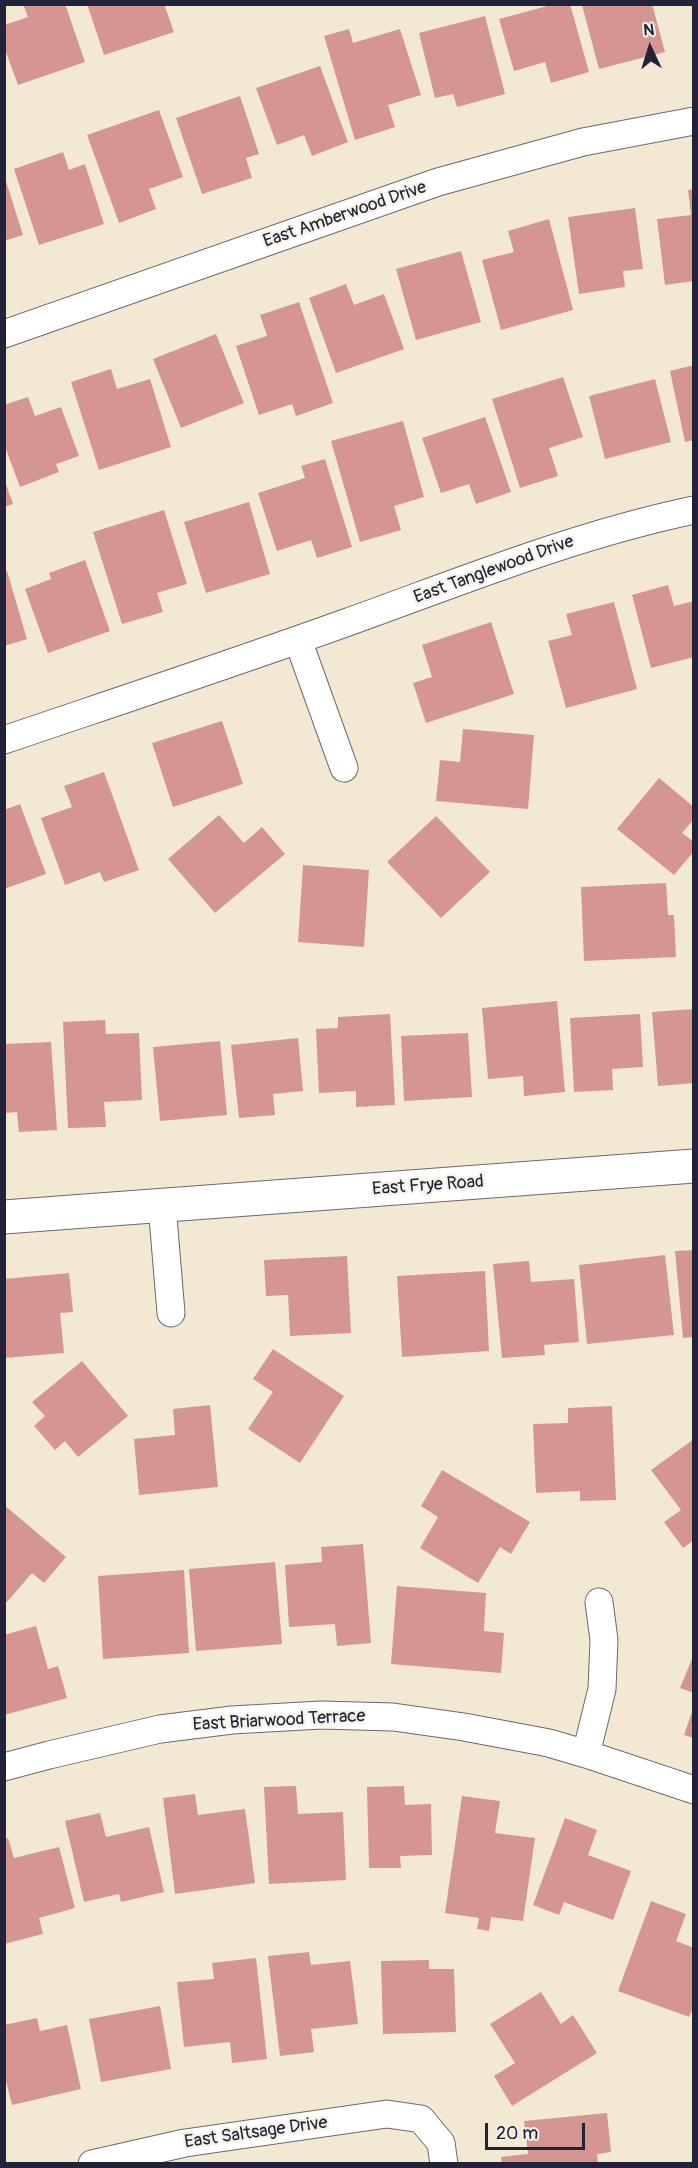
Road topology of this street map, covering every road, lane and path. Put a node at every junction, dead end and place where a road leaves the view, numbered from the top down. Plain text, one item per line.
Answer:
1 (693, 121) edge
2 (4, 334) edge
3 (693, 510) edge
4 (298, 640) junction
5 (4, 740) edge
6 (344, 768) dead end
7 (693, 1166) edge
8 (162, 1205) junction
9 (4, 1217) edge
10 (171, 1313) dead end
11 (599, 1602) dead end
12 (586, 1754) junction
13 (4, 1767) edge
14 (693, 1790) edge
15 (92, 2163) edge
16 (444, 2163) edge

1 - 2 street, East Amberwood Drive
3 - 4 street, East Tanglewood Drive
4 - 5 street, East Tanglewood Drive
4 - 6 street
7 - 8 street, East Frye Road
8 - 9 street, East Frye Road
8 - 10 street
11 - 12 street
12 - 13 street, East Briarwood Terrace
12 - 14 street, East Briarwood Terrace
15 - 16 street, East Saltsage Drive

